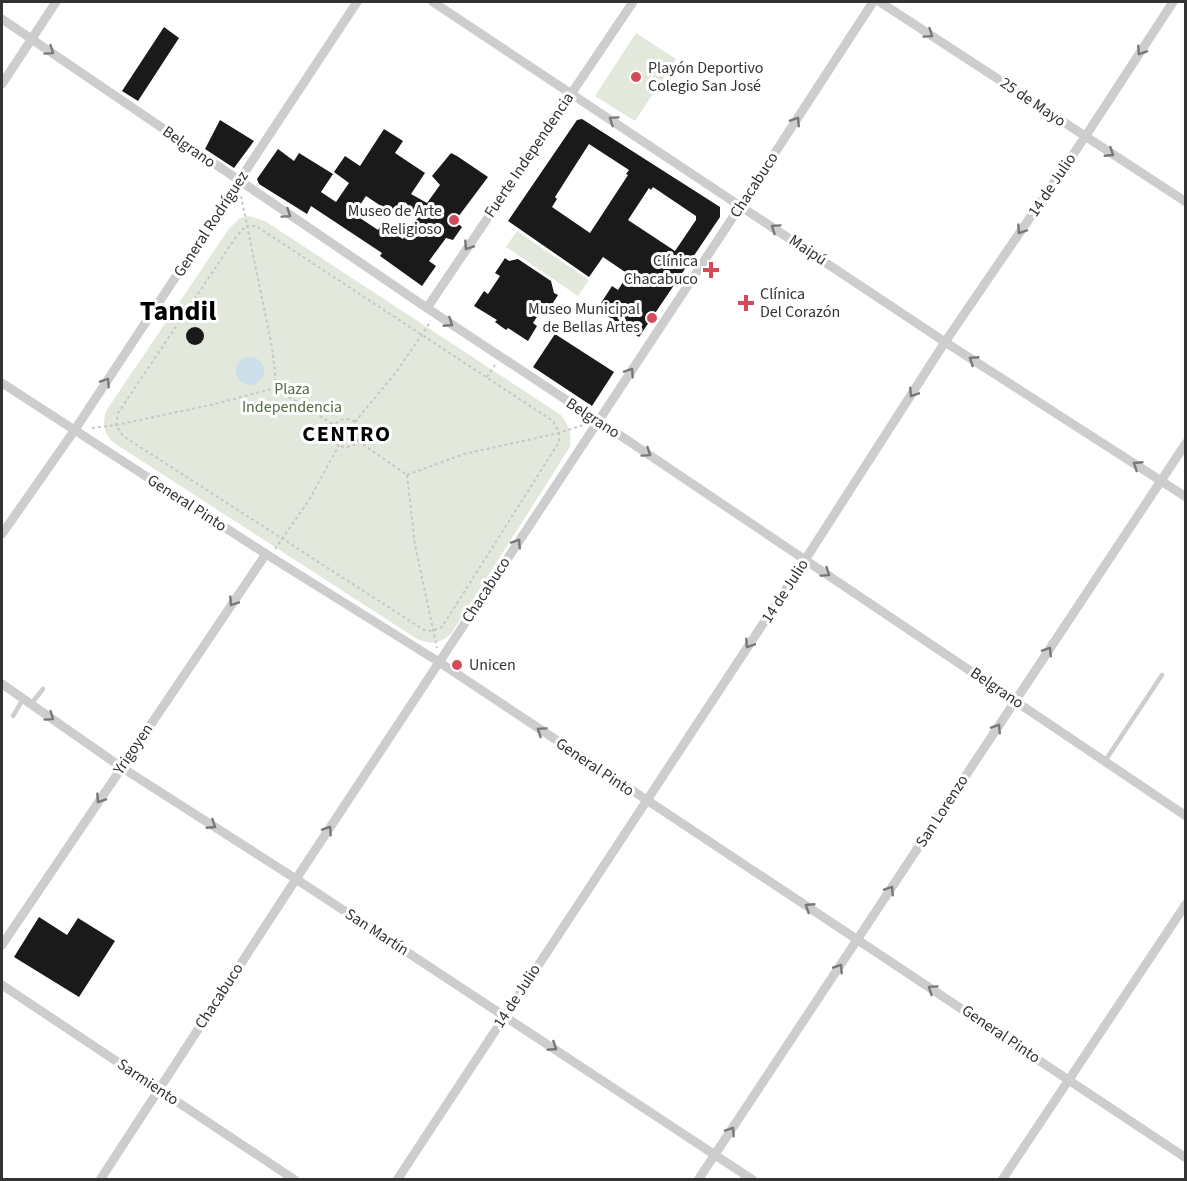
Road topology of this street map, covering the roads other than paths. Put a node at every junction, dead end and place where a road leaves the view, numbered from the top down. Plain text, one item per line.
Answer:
1 (56, 2) edge
2 (357, 2) edge
3 (433, 2) edge
4 (633, 2) edge
5 (873, 2) edge
6 (880, 2) edge
7 (1173, 2) edge
8 (2, 19) edge
9 (32, 39) junction
10 (2, 84) edge
11 (571, 92) junction
12 (1085, 137) junction
13 (239, 182) junction
14 (1185, 202) edge
15 (741, 206) junction
16 (427, 309) junction
17 (945, 342) junction
18 (2, 382) edge
19 (598, 420) junction
20 (74, 430) junction
21 (1185, 443) edge
22 (1161, 481) junction
23 (1185, 497) edge
24 (2, 534) edge
25 (268, 555) junction
26 (805, 560) junction
27 (439, 662) junction
28 (1162, 675) dead end
29 (2, 684) edge
30 (43, 689) dead end
31 (23, 699) junction
32 (1016, 700) junction
33 (31, 704) junction
34 (13, 716) dead end
35 (1105, 761) junction
36 (122, 767) junction
37 (646, 801) junction
38 (1185, 816) edge
39 (296, 879) junction
40 (1185, 904) edge
41 (858, 939) junction
42 (2, 945) edge
43 (2, 985) edge
44 (504, 1015) junction
45 (1069, 1079) junction
46 (159, 1089) junction
47 (715, 1154) junction
48 (1185, 1158) edge
49 (100, 1179) edge
50 (295, 1179) edge
51 (397, 1179) edge
52 (698, 1179) edge
53 (753, 1179) edge
54 (1002, 1179) edge

1 - 9 street
2 - 13 street, General Rodríguez
3 - 11 street, Maipú
4 - 11 street, Fuerte Independencia
15 -> 5 street, Chacabuco
6 -> 12 street, 25 de Mayo
7 -> 12 street, 14 de Julio
8 - 9 street, Belgrano
9 - 10 street
9 -> 13 street, Belgrano
15 -> 11 street, Maipú
11 -> 16 street, Fuerte Independencia
12 -> 14 street, 25 de Mayo
12 -> 17 street, 14 de Julio
13 -> 16 street, Belgrano
20 -> 13 street, General Rodríguez
17 -> 15 street, Maipú
19 -> 15 street, Chacabuco
16 -> 19 street, Belgrano
22 -> 17 street, Maipú
17 -> 26 street, 14 de Julio
18 - 20 street, General Pinto
19 -> 26 street, Belgrano
27 -> 19 street, Chacabuco
20 - 24 street, General Rodríguez
20 - 25 street, General Pinto
21 - 22 street, San Lorenzo
22 - 23 street, Maipú
32 -> 22 street, San Lorenzo
25 - 27 street, General Pinto
25 -> 36 street, Yrigoyen
26 -> 32 street, Belgrano
26 -> 37 street, 14 de Julio
37 -> 27 street, General Pinto
39 -> 27 street, Chacabuco
28 - 35 lane
29 - 31 street, San Martín
30 - 33 lane
31 - 33 street, San Martín
31 - 34 lane
32 - 35 street, Belgrano
41 -> 32 street, San Lorenzo
33 -> 36 street, San Martín
35 - 38 street, Belgrano
36 -> 39 street, San Martín
36 -> 42 street, Yrigoyen
41 -> 37 street, General Pinto
37 - 44 street, 14 de Julio
39 - 44 street, San Martín
39 - 46 street, Chacabuco
40 - 45 street
45 -> 41 street, General Pinto
47 -> 41 street, San Lorenzo
43 - 46 street, Sarmiento
44 -> 47 street, San Martín
44 - 51 street, 14 de Julio
45 - 48 street, General Pinto
45 - 54 street
46 - 49 street, Chacabuco
46 - 50 street, Sarmiento
47 - 52 street, San Lorenzo
47 - 53 street, San Martín

